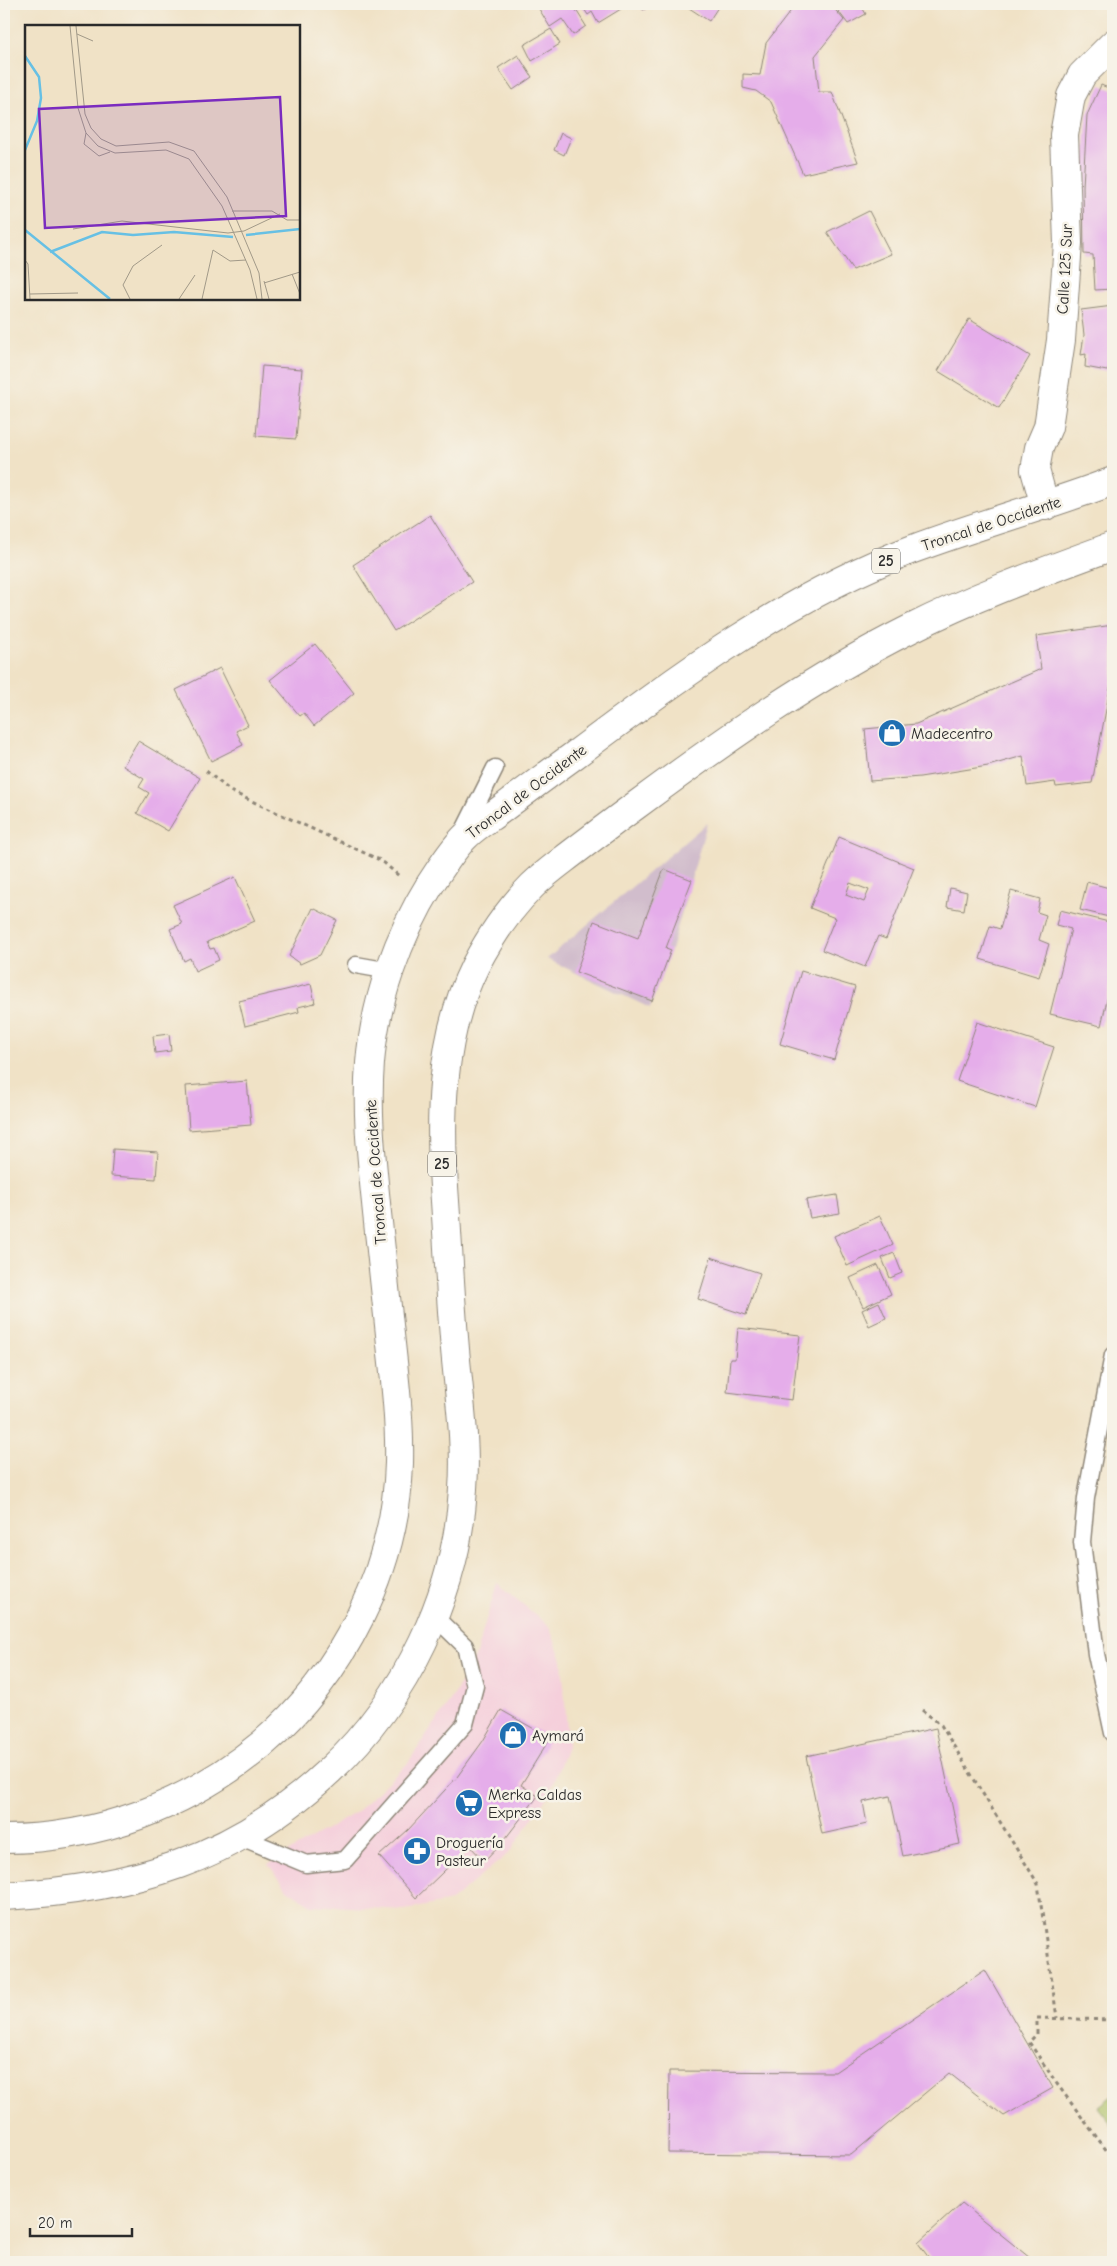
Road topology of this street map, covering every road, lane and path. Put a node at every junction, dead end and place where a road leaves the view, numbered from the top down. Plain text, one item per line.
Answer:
1 (1110, 58) edge
2 (1113, 481) edge
3 (1045, 506) junction
4 (1106, 548) edge
5 (496, 768) dead end
6 (206, 771) dead end
7 (465, 836) junction
8 (382, 861) dead end
9 (356, 965) dead end
10 (390, 970) junction
11 (1113, 1355) edge
12 (434, 1616) junction
13 (922, 1710) dead end
14 (1113, 1732) edge
15 (241, 1837) junction
16 (4, 1839) edge
17 (4, 1896) edge
18 (1057, 2018) junction
19 (1113, 2020) edge
20 (1113, 2159) edge

1 - 3 main road, Calle 125 Sur
2 - 3 main road, Troncal de Occidente / 25
3 - 7 main road, Troncal de Occidente / 25
4 - 12 main road, 25
5 - 7 lane
6 - 8 path
7 - 10 main road, Troncal de Occidente / 25
9 - 10 lane
10 - 16 main road, Troncal de Occidente / 25
11 - 14 lane
12 - 15 main road, 25
12 - 15 lane
13 - 18 path
15 - 17 main road, 25
18 - 19 path
18 - 20 path

